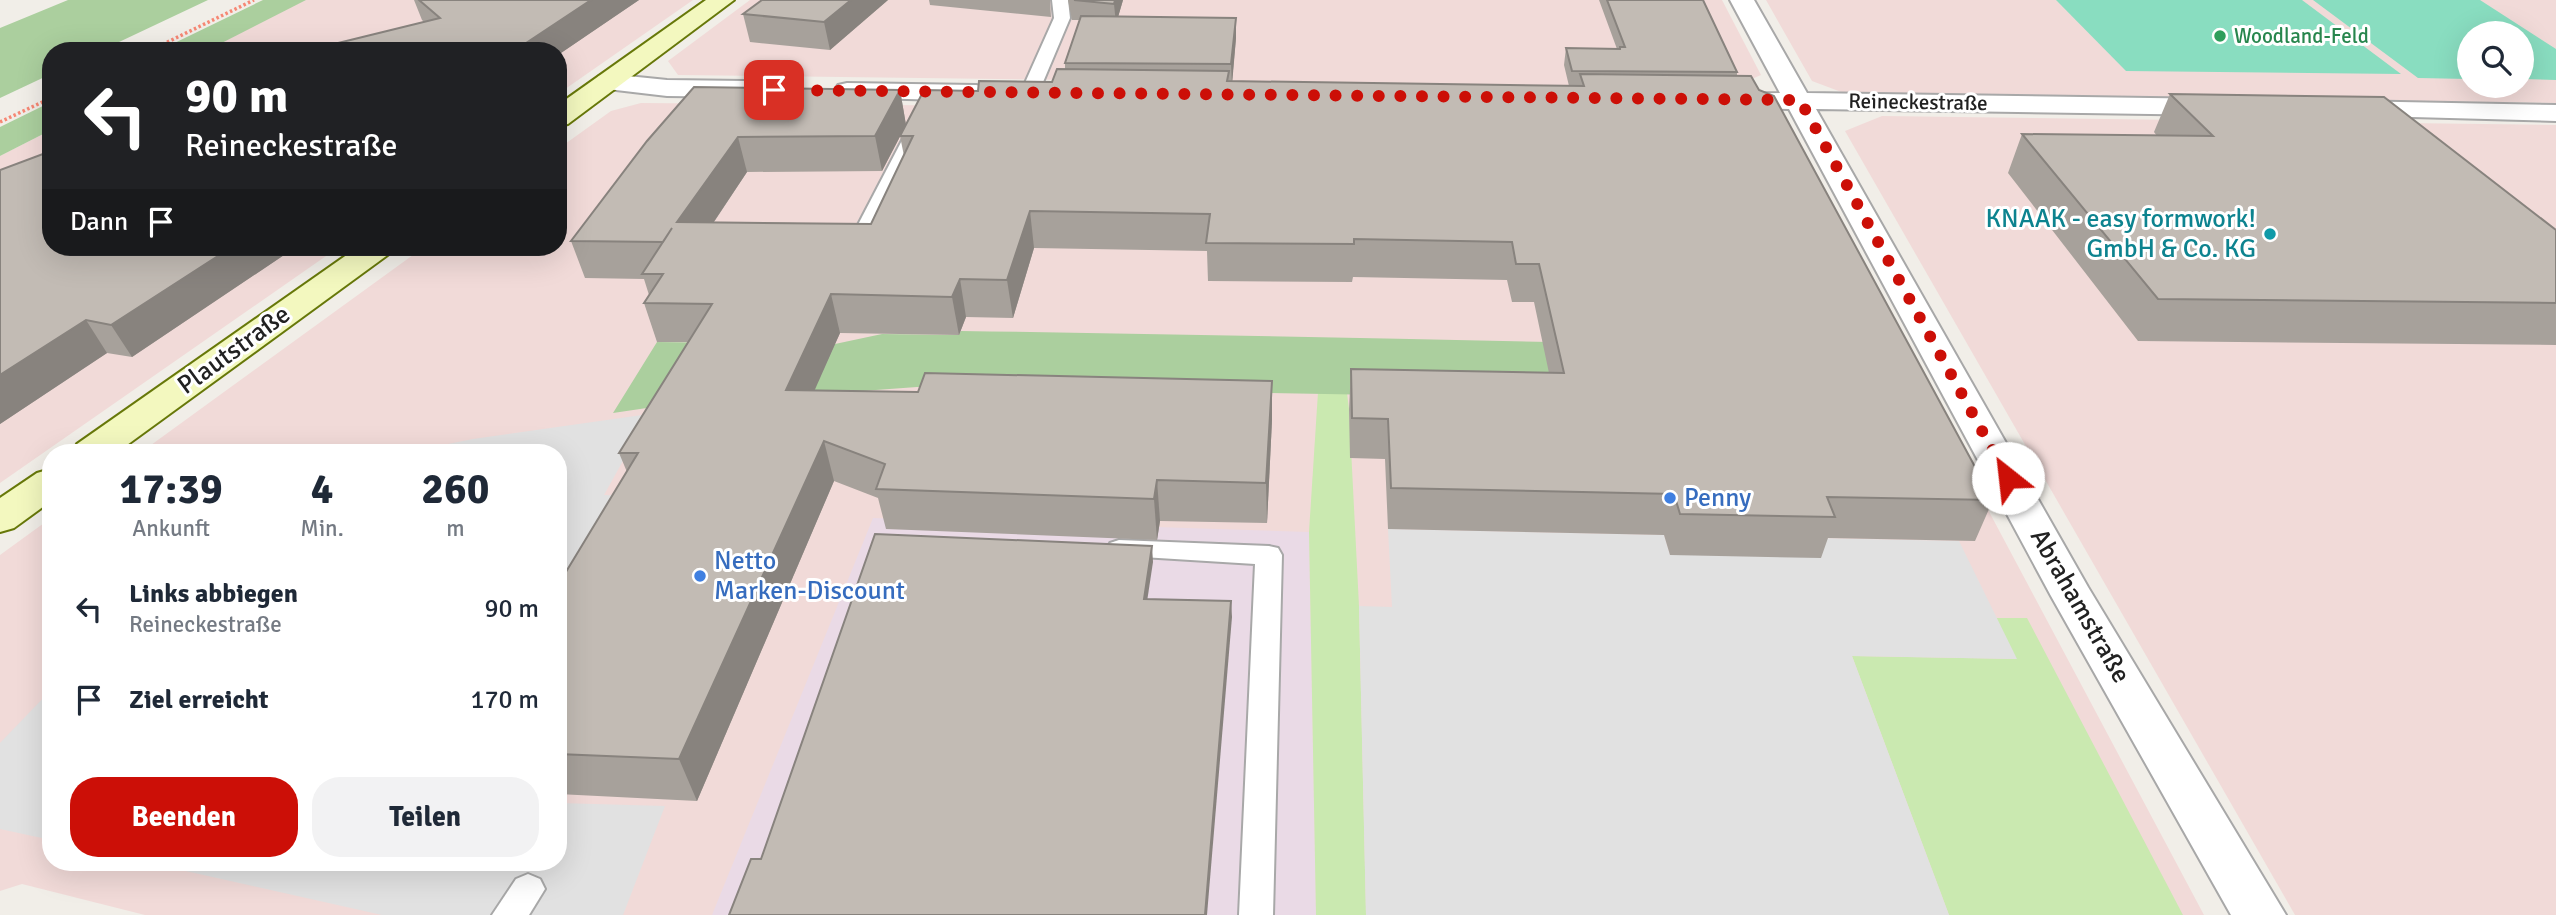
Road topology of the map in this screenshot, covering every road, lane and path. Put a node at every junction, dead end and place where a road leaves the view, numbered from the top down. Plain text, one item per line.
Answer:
1 (254, 0) edge
2 (722, 0) edge
3 (1060, 0) edge
4 (1742, 0) edge
5 (168, 42) edge
6 (608, 82) junction
7 (774, 90) edge
8 (827, 91) edge
9 (934, 93) junction
10 (1029, 94) junction
11 (1057, 94) edge
12 (1704, 99) edge
13 (1800, 100) junction
14 (42, 102) edge
15 (2248, 108) edge
16 (2318, 109) edge
17 (567, 112) edge
18 (2556, 113) edge
19 (0, 122) edge
20 (860, 240) edge
21 (366, 256) edge
22 (103, 444) edge
23 (42, 488) edge
24 (0, 518) edge
25 (1090, 548) edge
26 (1256, 915) edge
27 (2259, 915) edge

1 - 5 path
2 - 6 main road
3 - 10 lane
4 - 13 street, Abrahamstraße
6 - 7 street
6 - 17 main road
8 - 9 street
9 - 10 street
9 - 20 lane
10 - 11 street
12 - 13 street, Reineckestraße
13 - 15 street, Reineckestraße
13 - 27 street, Abrahamstraße
14 - 19 path
16 - 18 street
21 - 22 main road, Plautstraße
23 - 24 main road
25 - 26 lane

